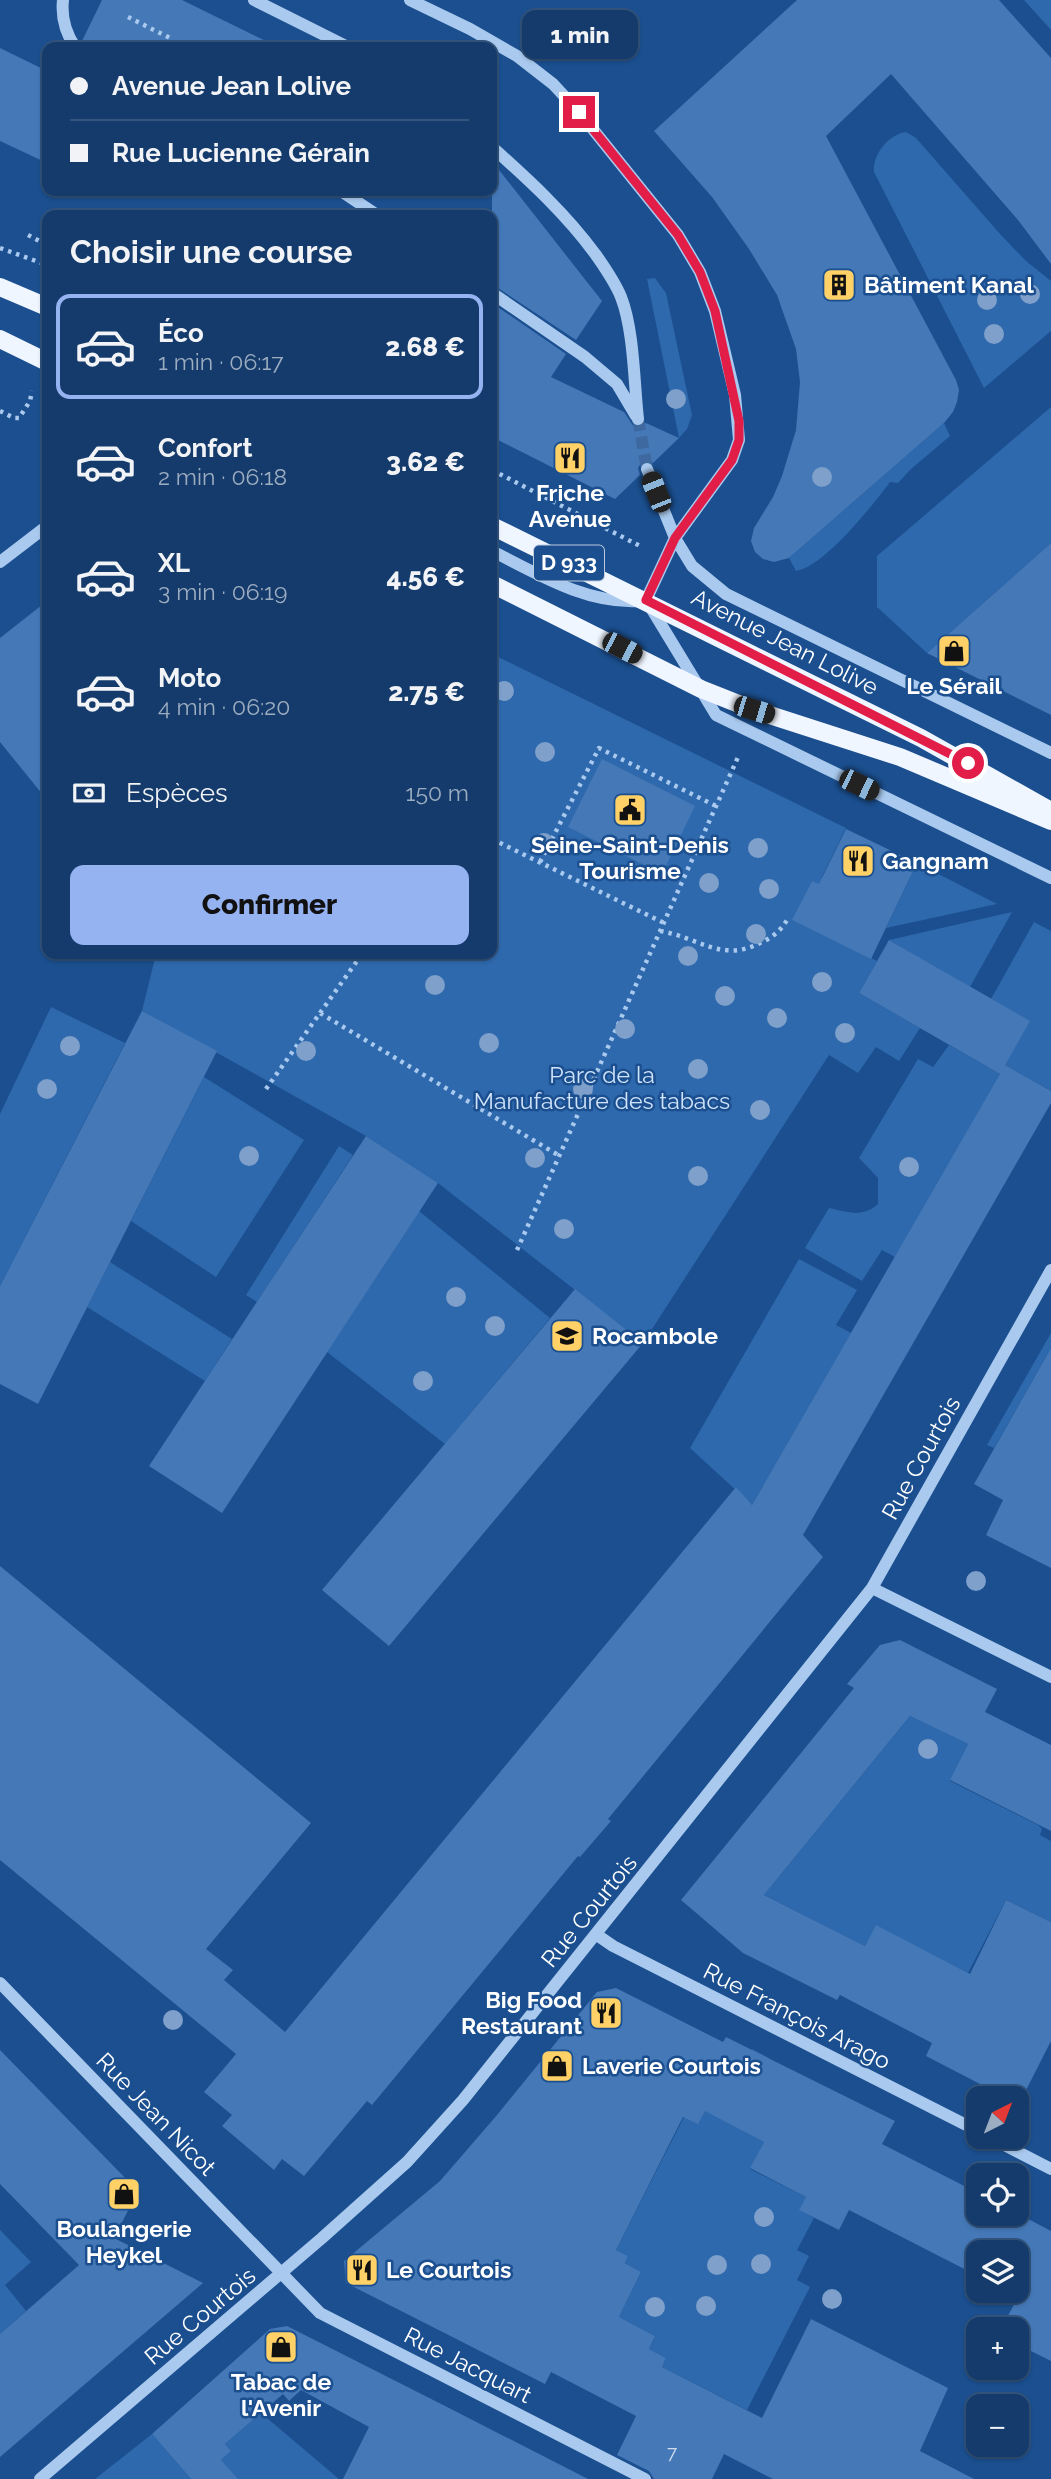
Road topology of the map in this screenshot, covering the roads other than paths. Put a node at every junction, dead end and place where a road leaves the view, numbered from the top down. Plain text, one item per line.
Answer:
1 (63, 0) edge
2 (254, 0) edge
3 (410, 0) edge
4 (71, 42) edge
5 (338, 42) edge
6 (492, 42) edge
7 (497, 45) edge
8 (497, 151) edge
9 (348, 196) edge
10 (370, 210) edge
11 (0, 287) edge
12 (497, 296) edge
13 (42, 305) edge
14 (0, 339) edge
15 (42, 360) edge
16 (647, 469) tunnel mouth
17 (497, 528) edge
18 (42, 530) edge
19 (675, 538) junction
20 (497, 553) edge
21 (0, 562) edge
22 (497, 587) edge
23 (646, 600) junction
24 (701, 689) junction
25 (1051, 754) edge
26 (1051, 811) edge
27 (1051, 821) edge
28 (1051, 878) edge
29 (1051, 1270) edge
30 (872, 1588) junction
31 (1051, 1677) edge
32 (597, 1935) junction
33 (0, 1983) edge
34 (966, 2126) edge
35 (1013, 2149) edge
36 (1051, 2168) edge
37 (282, 2274) junction
38 (40, 2479) edge
39 (645, 2479) edge

1 - 4 street
2 - 5 street
3 - 6 street
7 - 19 street
8 - 12 street
9 - 10 street
11 - 13 main road
14 - 15 main road
16 - 19 street
17 - 23 main road, Avenue Jean Lolive / D 933
18 - 21 street
19 - 23 street
19 - 25 street
20 - 23 street
22 - 24 main road, D 933
23 - 24 street
23 - 26 main road, Avenue Jean Lolive / D 933
24 - 27 main road, D 933
24 - 28 street
29 - 30 street, Rue Courtois
30 - 31 street
30 - 32 street, Rue Courtois
32 - 34 street, Rue François Arago
32 - 37 street, Rue Courtois
33 - 37 street, Rue Jean Nicot
35 - 36 street
37 - 38 street, Rue Courtois
37 - 39 street, Rue Jacquart

